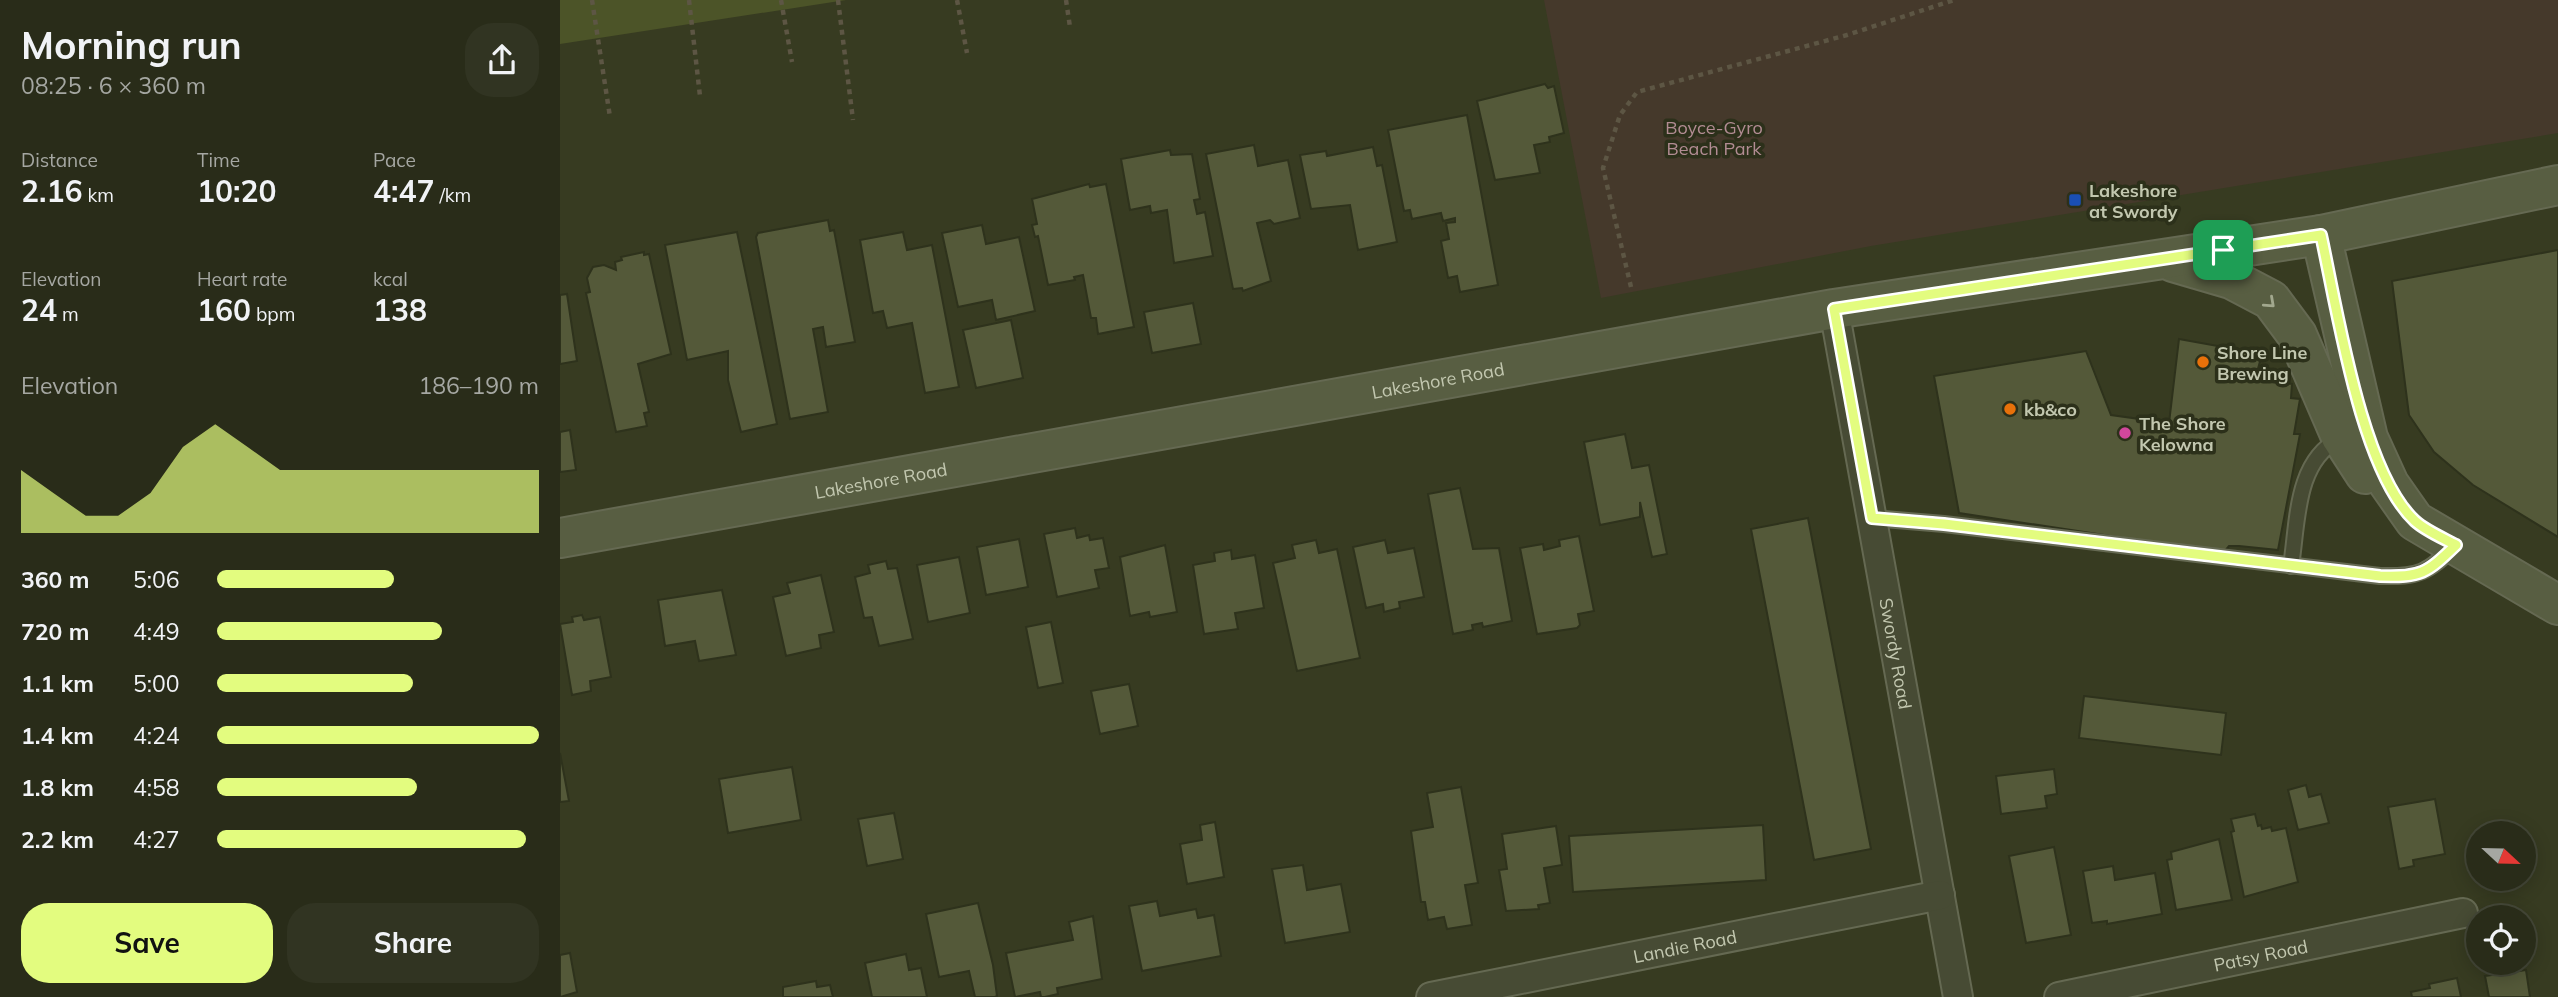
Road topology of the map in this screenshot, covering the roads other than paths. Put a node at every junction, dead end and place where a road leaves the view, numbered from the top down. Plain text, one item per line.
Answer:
1 (2558, 185) edge
2 (2321, 235) junction
3 (2164, 259) junction
4 (1834, 309) junction
5 (2341, 437) junction
6 (1872, 518) junction
7 (2415, 521) junction
8 (560, 538) edge
9 (2456, 545) junction
10 (2291, 566) junction
11 (2558, 606) edge
12 (1940, 895) junction
13 (2463, 913) dead end
14 (1431, 997) edge
15 (1958, 997) edge
16 (2059, 997) edge

1 - 2 main road, Lakeshore Road
2 - 3 main road, Lakeshore Road
2 - 7 main road
3 - 4 main road, Lakeshore Road
3 -> 5 main road
4 - 6 street, Swordy Road
4 - 8 main road, Lakeshore Road
5 - 7 main road
5 - 10 lane
6 - 10 lane
6 - 12 street, Swordy Road
7 - 9 main road
9 - 10 lane
9 - 11 main road
12 - 14 street, Landie Road
12 - 15 street, Swordy Road
13 - 16 street, Patsy Road

